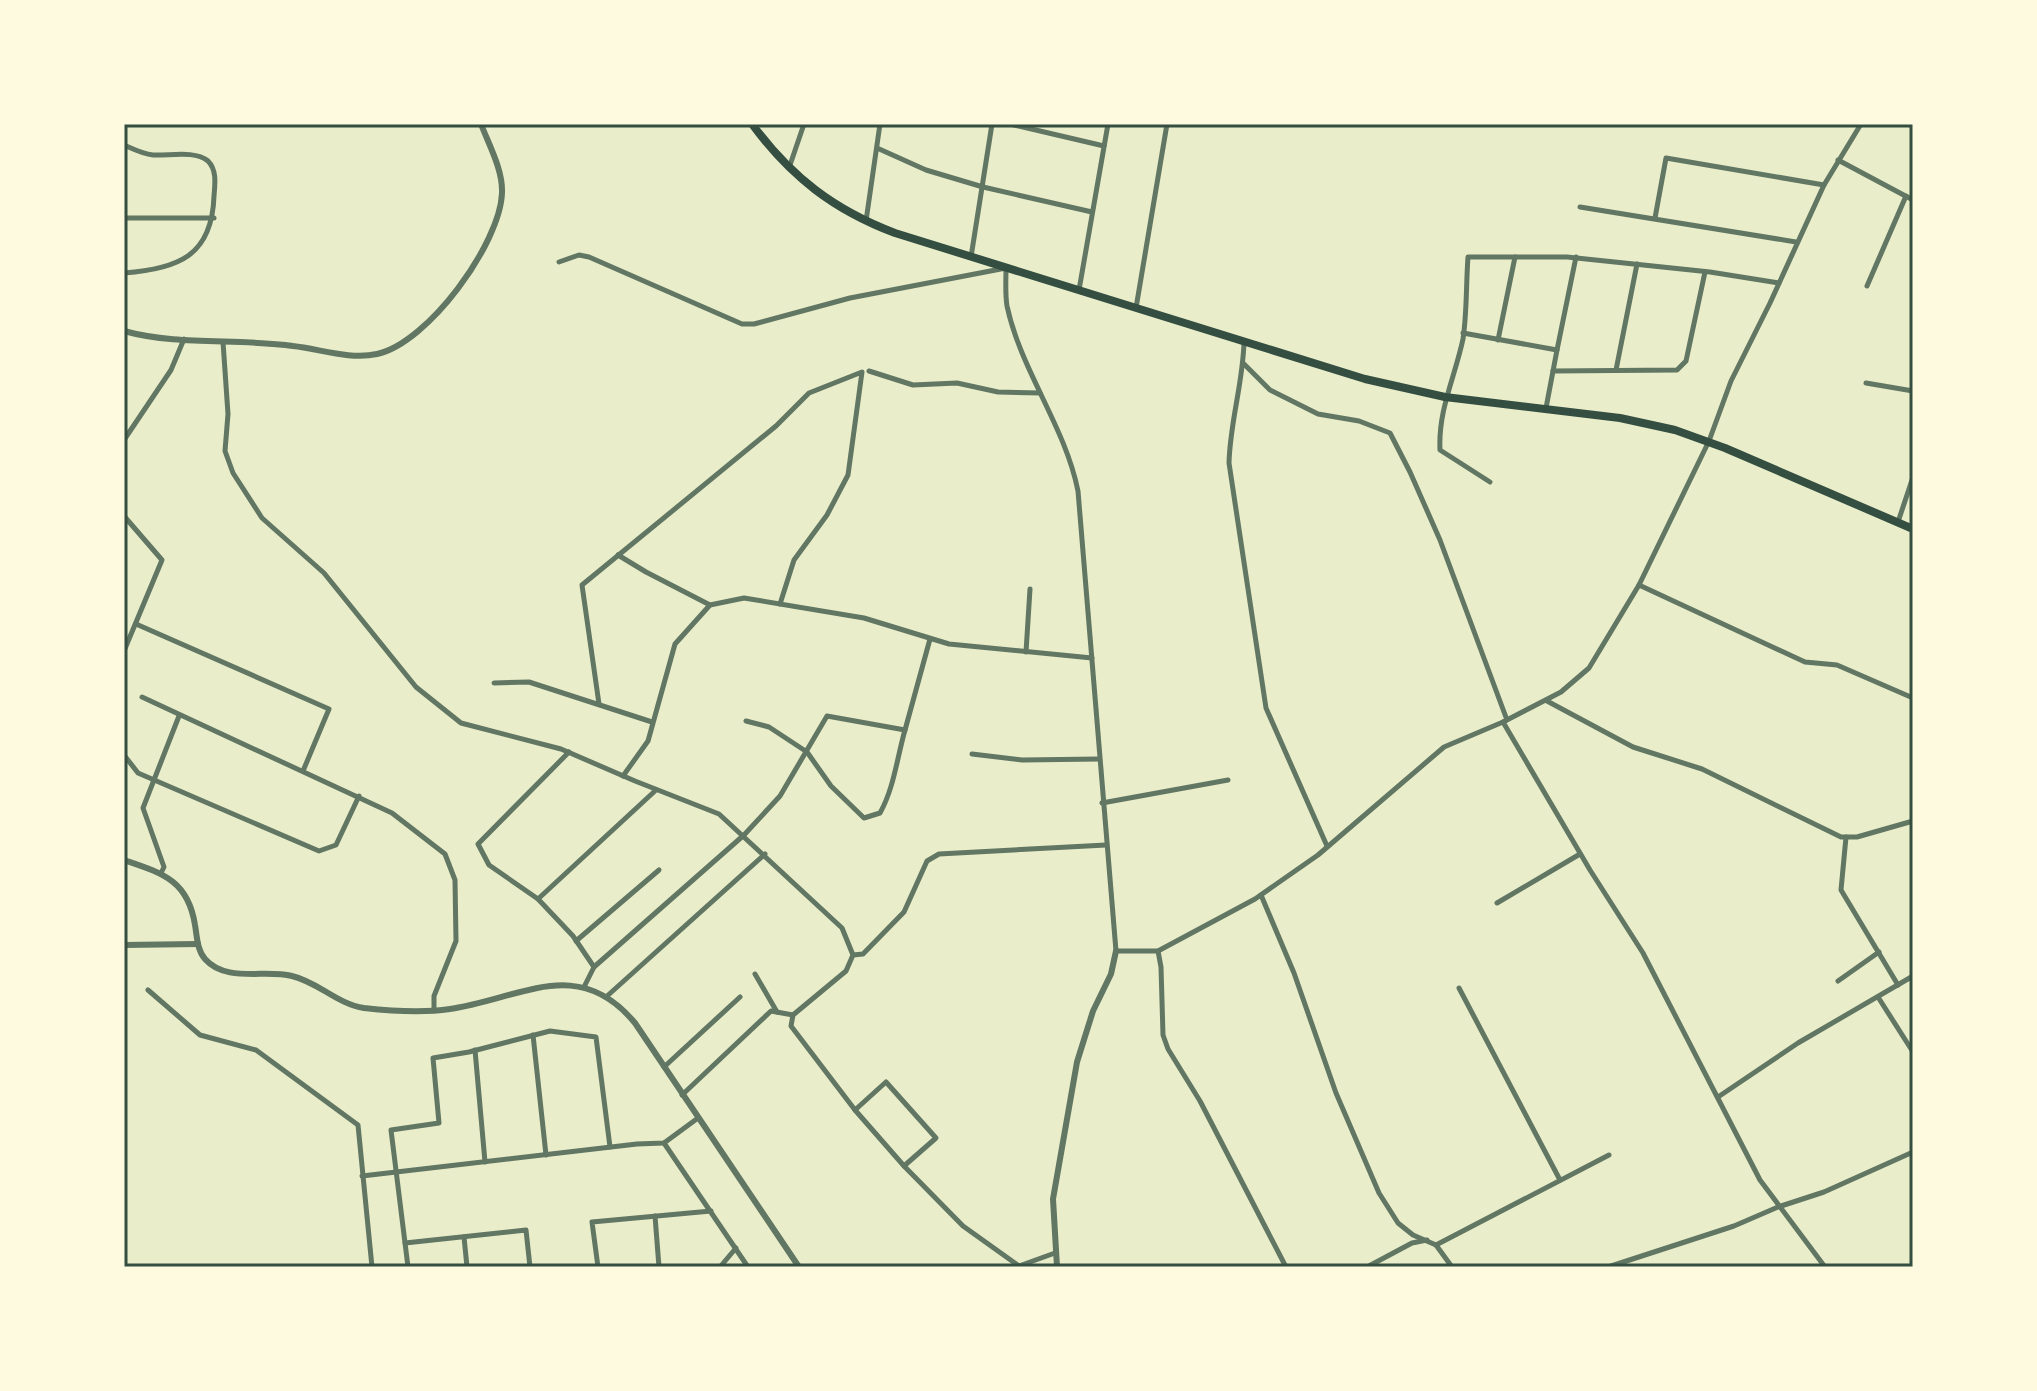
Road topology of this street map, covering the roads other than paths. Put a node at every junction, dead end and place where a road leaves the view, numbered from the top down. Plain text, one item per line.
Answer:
1 (481, 124) edge
2 (752, 124) edge
3 (804, 124) edge
4 (880, 124) edge
5 (992, 124) edge
6 (1010, 124) edge
7 (1108, 124) edge
8 (1167, 124) edge
9 (1861, 124) edge
10 (124, 145) edge
11 (1104, 146) junction
12 (877, 148) junction
13 (1838, 160) junction
14 (789, 168) junction
15 (1824, 185) junction
16 (983, 187) junction
17 (1906, 196) junction
18 (1913, 200) edge
19 (1580, 207) dead end
20 (1092, 212) junction
21 (124, 218) edge
22 (214, 218) junction
23 (1655, 218) junction
24 (866, 222) junction
25 (1796, 242) junction
26 (1515, 257) junction
27 (1576, 257) junction
28 (970, 258) junction
29 (559, 262) dead end
30 (1637, 264) junction
31 (1006, 268) junction
32 (1705, 272) junction
33 (124, 273) edge
34 (1779, 283) junction
35 (1867, 286) dead end
36 (1079, 291) junction
37 (1136, 309) junction
38 (124, 331) edge
39 (1463, 333) junction
40 (184, 339) junction
41 (1498, 340) junction
42 (223, 342) junction
43 (1244, 342) junction
44 (1557, 350) junction
45 (1243, 363) junction
46 (1616, 370) junction
47 (869, 371) dead end
48 (1553, 371) junction
49 (1866, 383) dead end
50 (1913, 391) edge
51 (1040, 393) junction
52 (1445, 397) junction
53 (1546, 410) junction
54 (124, 440) edge
55 (1709, 441) junction
56 (1913, 477) edge
57 (1490, 482) dead end
58 (124, 516) edge
59 (1897, 522) junction
60 (1913, 529) edge
61 (618, 555) junction
62 (1639, 585) junction
63 (1030, 589) dead end
64 (780, 604) junction
65 (710, 605) junction
66 (136, 624) junction
67 (930, 639) junction
68 (124, 651) edge
69 (1026, 652) junction
70 (1092, 658) junction
71 (494, 683) dead end
72 (142, 697) dead end
73 (1913, 698) edge
74 (1546, 700) junction
75 (599, 704) junction
76 (179, 716) junction
77 (746, 721) dead end
78 (1505, 721) junction
79 (652, 722) junction
80 (905, 730) junction
81 (569, 752) junction
82 (807, 752) junction
83 (972, 754) dead end
84 (124, 755) edge
85 (1099, 759) junction
86 (303, 771) junction
87 (623, 776) junction
88 (155, 778) junction
89 (1228, 780) dead end
90 (656, 790) junction
91 (359, 796) junction
92 (1102, 803) junction
93 (1913, 821) edge
94 (744, 835) junction
95 (1846, 837) junction
96 (1106, 845) junction
97 (1327, 846) junction
98 (765, 854) junction
99 (1580, 854) junction
100 (124, 860) edge
101 (659, 870) dead end
102 (161, 873) junction
103 (1261, 895) junction
104 (538, 899) junction
105 (1497, 903) dead end
106 (576, 941) junction
107 (198, 944) junction
108 (124, 945) edge
109 (1116, 951) junction
110 (1158, 951) junction
111 (1879, 952) junction
112 (853, 955) junction
113 (594, 967) junction
114 (755, 974) dead end
115 (1913, 976) edge
116 (1838, 981) dead end
117 (1898, 985) junction
118 (584, 987) junction
119 (1459, 988) dead end
120 (148, 990) dead end
121 (606, 997) junction
122 (740, 997) dead end
123 (1878, 997) junction
124 (434, 1010) junction
125 (778, 1013) junction
126 (793, 1015) junction
127 (533, 1035) junction
128 (475, 1050) junction
129 (1913, 1052) edge
130 (664, 1067) junction
131 (682, 1095) junction
132 (1718, 1097) junction
133 (855, 1110) junction
134 (698, 1118) junction
135 (664, 1143) junction
136 (610, 1147) junction
137 (1913, 1152) edge
138 (546, 1155) junction
139 (1609, 1155) dead end
140 (485, 1162) junction
141 (904, 1166) junction
142 (395, 1172) junction
143 (362, 1176) junction
144 (1560, 1180) junction
145 (1778, 1207) junction
146 (711, 1211) junction
147 (655, 1216) junction
148 (464, 1237) junction
149 (1427, 1240) junction
150 (405, 1243) junction
151 (1436, 1245) junction
152 (736, 1248) junction
153 (1055, 1253) junction
154 (1018, 1266) edge
155 (372, 1267) edge
156 (408, 1267) edge
157 (467, 1267) edge
158 (530, 1267) edge
159 (598, 1267) edge
160 (659, 1267) edge
161 (720, 1267) edge
162 (748, 1267) edge
163 (799, 1267) edge
164 (1057, 1267) edge
165 (1286, 1267) edge
166 (1367, 1267) edge
167 (1452, 1267) edge
168 (1608, 1267) edge
169 (1825, 1267) edge

1 - 42 street
2 - 14 main road
3 - 14 street
4 - 12 street
5 - 16 street
6 - 11 street
7 - 11 street
8 - 37 street
9 - 13 street
10 - 22 street
11 - 20 street
12 - 16 street
12 - 24 street
13 - 15 street
13 - 17 street
14 - 24 main road
15 - 23 street
15 - 25 street
16 - 20 street
16 - 28 street
17 - 18 street
17 - 35 street
19 - 23 street
20 - 36 street
21 - 22 street
22 - 33 street
23 - 25 street
24 - 28 main road
25 - 34 street
26 - 27 street
26 - 39 street
26 - 41 street
27 - 30 street
27 - 44 street
28 - 31 main road
29 - 31 street
30 - 32 street
30 - 46 street
31 - 36 main road
31 - 51 street
32 - 34 street
32 - 46 street
34 - 55 street
36 - 37 main road
37 - 43 main road
38 - 40 street
39 - 41 street
39 - 52 street
40 - 42 street
40 - 54 street
41 - 44 street
42 - 81 street
43 - 45 street
43 - 52 main road
44 - 48 street
45 - 78 street
45 - 97 street
46 - 48 street
47 - 51 street
48 - 53 street
49 - 50 street
51 - 70 street
52 - 53 main road
52 - 57 street
53 - 55 main road
55 - 59 main road
55 - 62 street
56 - 59 street
58 - 66 street
59 - 60 main road
61 - 64 street
61 - 65 street
61 - 75 street
62 - 73 street
62 - 74 street
63 - 69 street
64 - 65 street
64 - 67 street
65 - 79 street
66 - 68 street
66 - 86 street
67 - 69 street
67 - 80 street
69 - 70 street
70 - 85 street
71 - 75 street
72 - 76 street
74 - 78 street
74 - 95 street
75 - 79 street
76 - 86 street
76 - 88 street
77 - 82 street
78 - 97 street
78 - 99 street
79 - 87 street
80 - 82 street
80 - 82 street
81 - 87 street
81 - 104 street
82 - 94 street
83 - 85 street
84 - 88 street
85 - 92 street
86 - 91 street
87 - 90 street
88 - 91 street
88 - 102 street
89 - 92 street
90 - 94 street
90 - 104 street
91 - 124 street
92 - 96 street
93 - 95 street
94 - 98 street
94 - 113 street
95 - 111 street
96 - 109 street
96 - 112 street
97 - 103 street
98 - 112 street
98 - 121 street
99 - 105 street
99 - 132 street
100 - 102 street
101 - 106 street
102 - 107 street
103 - 110 street
103 - 149 street
104 - 106 street
106 - 113 street
107 - 108 street
107 - 124 street
109 - 110 street
109 - 153 street
110 - 165 street
111 - 116 street
111 - 117 street
112 - 126 street
113 - 118 street
114 - 125 street
115 - 117 street
117 - 123 street
118 - 121 street
118 - 124 street
119 - 144 street
120 - 143 street
121 - 130 street
122 - 130 street
123 - 129 street
123 - 132 street
125 - 126 street
125 - 131 street
126 - 133 street
127 - 128 street
127 - 136 street
127 - 138 street
128 - 140 street
128 - 142 street
130 - 131 street
131 - 134 street
132 - 145 street
133 - 141 street
133 - 141 street
134 - 135 street
134 - 163 street
135 - 136 street
135 - 146 street
136 - 138 street
137 - 145 street
138 - 140 street
139 - 144 street
140 - 142 street
141 - 154 street
142 - 143 street
142 - 150 street
143 - 155 street
144 - 151 street
145 - 168 street
145 - 169 street
146 - 147 street
146 - 152 street
147 - 159 street
147 - 160 street
148 - 150 street
148 - 157 street
148 - 158 street
149 - 151 street
149 - 166 street
150 - 156 street
151 - 167 street
152 - 161 street
152 - 162 street
153 - 154 street
153 - 164 street

